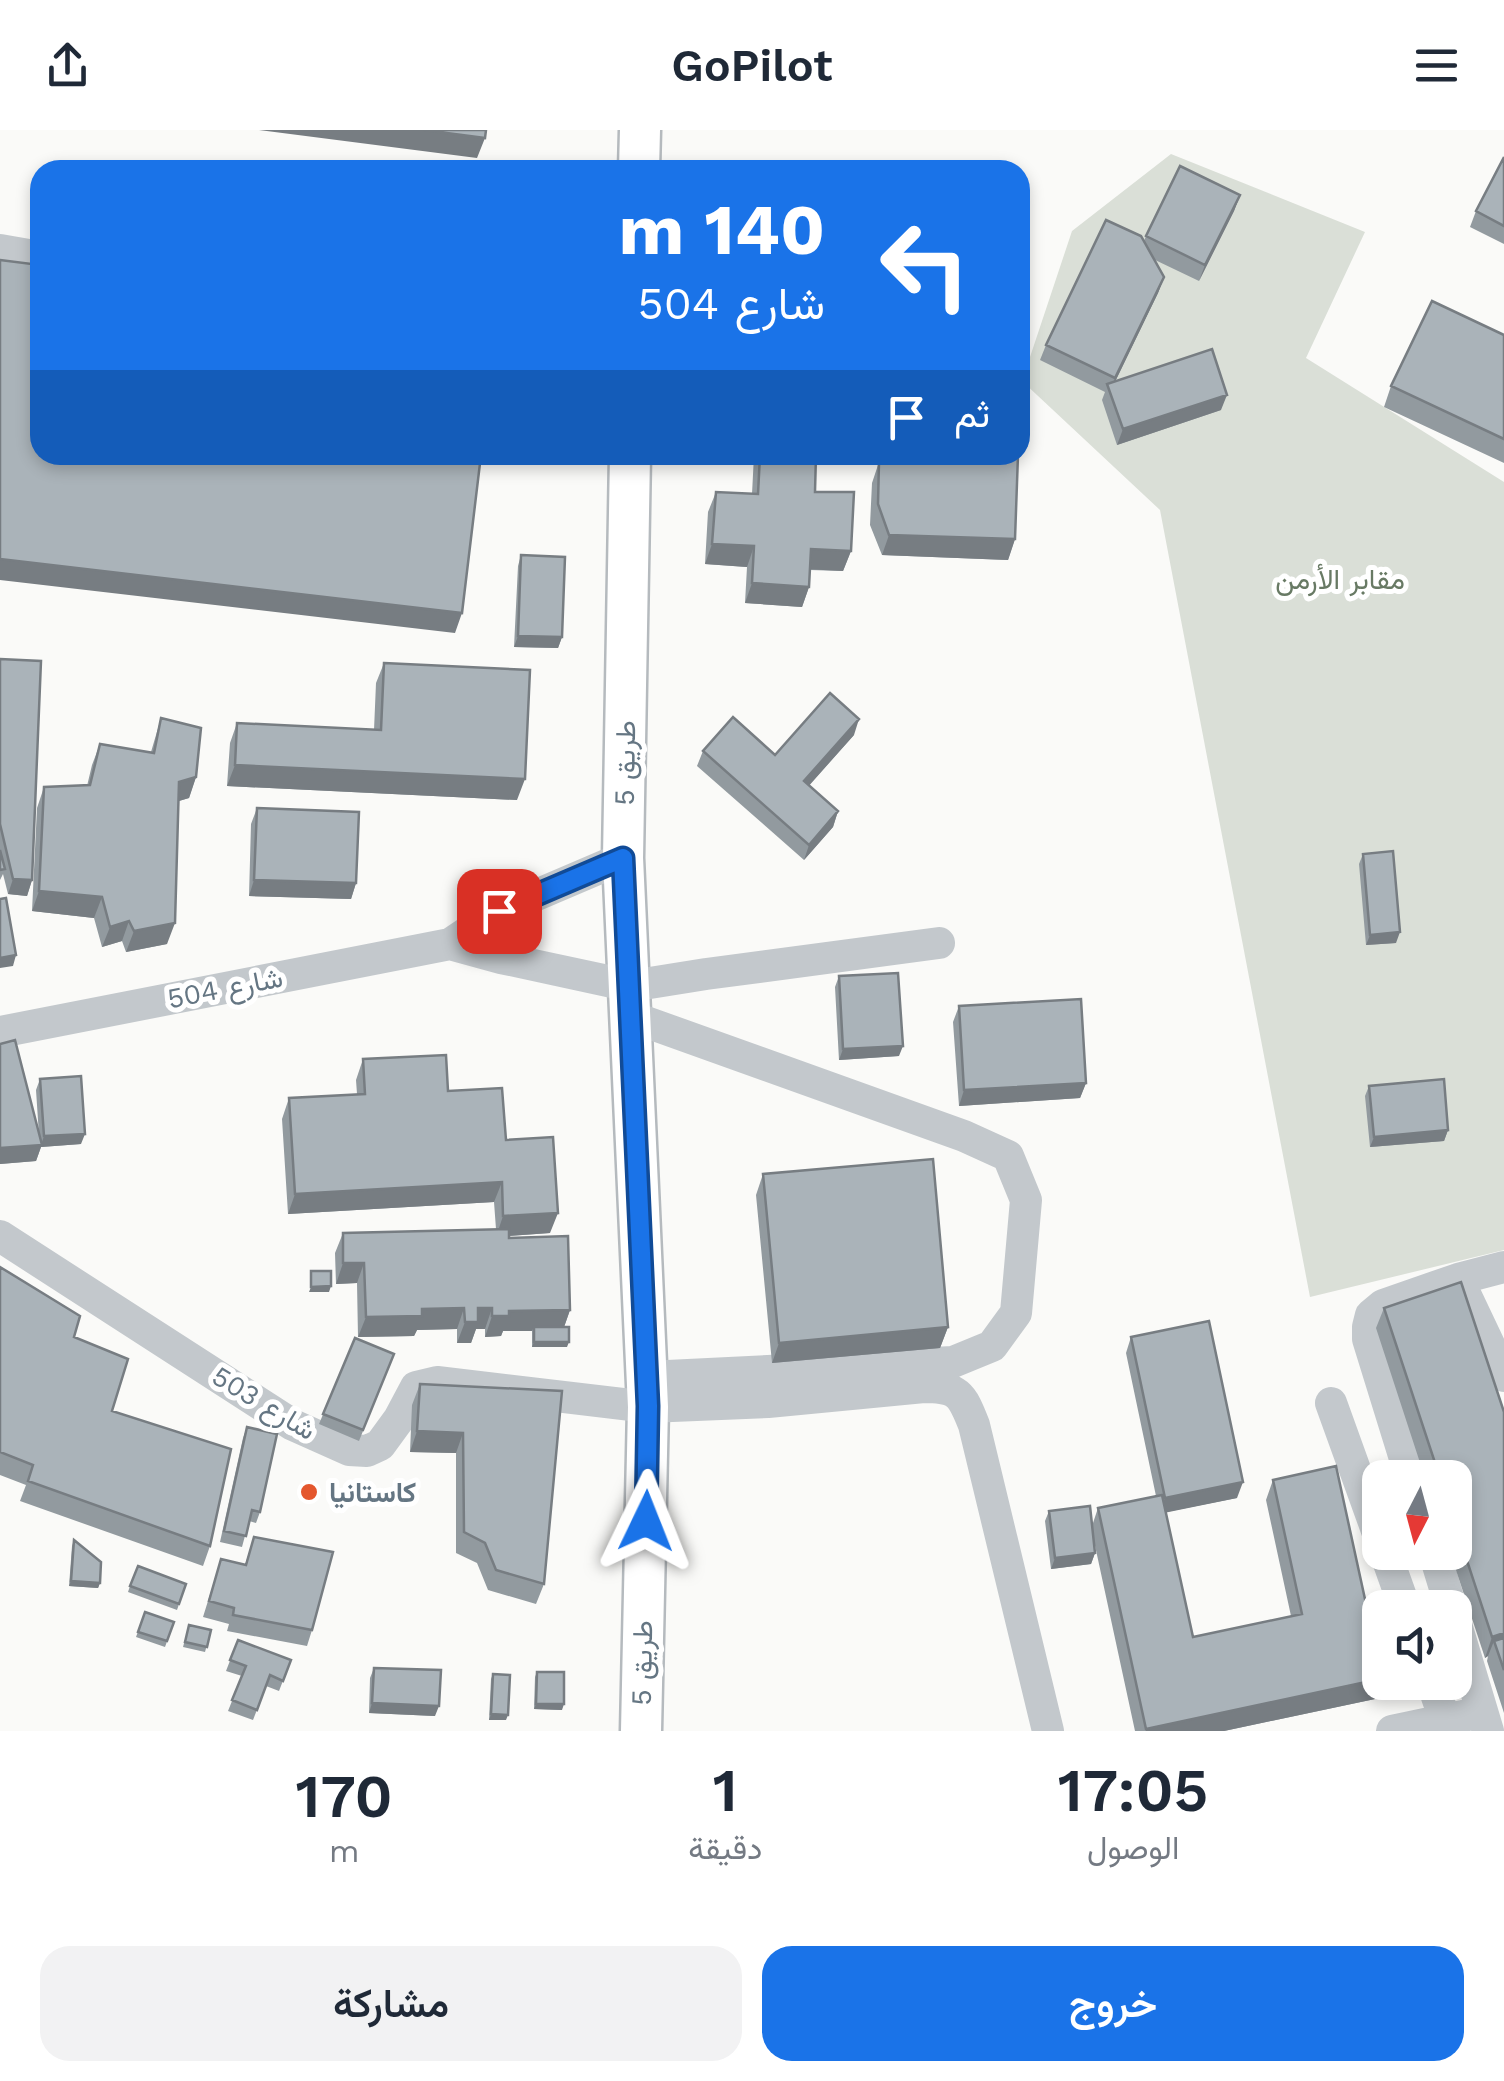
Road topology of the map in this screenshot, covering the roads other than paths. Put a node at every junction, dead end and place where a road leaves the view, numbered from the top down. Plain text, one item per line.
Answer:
1 (640, 130) edge
2 (638, 160) edge
3 (0, 250) edge
4 (30, 255) edge
5 (630, 465) edge
6 (623, 858) junction
7 (939, 943) dead end
8 (450, 944) junction
9 (631, 1002) junction
10 (0, 1032) edge
11 (0, 1236) edge
12 (1504, 1267) edge
13 (1458, 1279) junction
14 (1504, 1376) edge
15 (648, 1392) junction
16 (1331, 1403) dead end
17 (1405, 1460) edge
18 (1362, 1490) edge
19 (1472, 1678) edge
20 (1438, 1700) edge
21 (1445, 1720) junction
22 (1485, 1721) edge
23 (641, 1731) edge
24 (1048, 1731) edge
25 (1392, 1731) edge

1 - 2 main road
3 - 4 street
5 - 6 main road, طريق 5
6 - 8 street, شارع 504
6 - 9 main road, طريق 5
7 - 9 street
8 - 9 street, شارع 504
8 - 10 street, شارع 504
9 - 15 main road, طريق 5
9 - 15 street
11 - 15 street, شارع 503
12 - 13 street
13 - 14 street
13 - 17 street
15 - 23 main road, طريق 5
15 - 24 street
16 - 18 street
19 - 22 street
20 - 21 street
21 - 22 street
21 - 25 street

